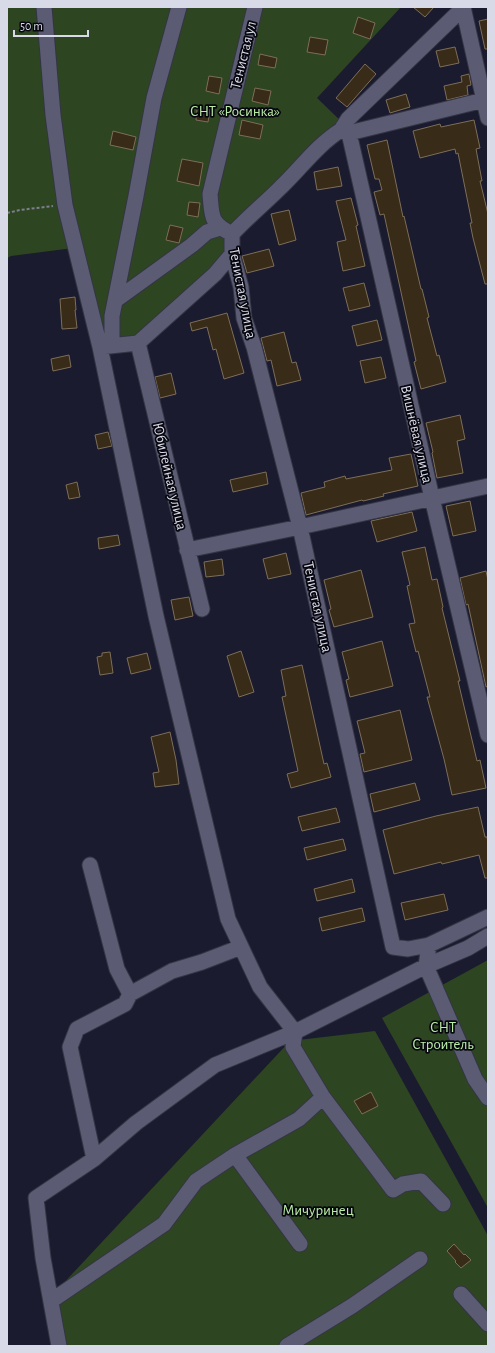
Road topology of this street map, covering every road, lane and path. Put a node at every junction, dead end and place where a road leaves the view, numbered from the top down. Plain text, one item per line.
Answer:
1 (44, 7) edge
2 (179, 7) edge
3 (255, 7) edge
4 (463, 8) edge
5 (486, 100) edge
6 (488, 118) edge
7 (345, 132) junction
8 (64, 205) junction
9 (7, 213) edge
10 (226, 231) junction
11 (232, 254) junction
12 (116, 300) junction
13 (138, 343) junction
14 (106, 347) junction
15 (488, 486) edge
16 (432, 498) junction
17 (300, 527) junction
18 (187, 550) junction
19 (202, 609) dead end
20 (488, 735) edge
21 (90, 865) dead end
22 (488, 917) edge
23 (488, 936) edge
24 (429, 946) junction
25 (241, 947) junction
26 (426, 966) junction
27 (130, 994) junction
28 (295, 1032) junction
29 (323, 1097) junction
30 (488, 1098) edge
31 (235, 1155) junction
32 (94, 1159) junction
33 (443, 1204) dead end
34 (300, 1244) dead end
35 (420, 1259) dead end
36 (461, 1294) dead end
37 (50, 1301) junction
38 (488, 1324) edge
39 (59, 1346) edge
40 (287, 1346) edge

1 - 8 street
2 - 12 street
3 - 10 street, Тенистая ул
4 - 5 street
4 - 7 street
5 - 6 street
5 - 7 street
7 - 10 street
7 - 16 street, Вишнёвая улица
8 - 9 path
8 - 14 street
10 - 11 street, Тенистая улица
10 - 12 street
11 - 13 street
11 - 17 street, Тенистая улица
12 - 14 street
13 - 14 street
13 - 18 street, Юбилейная улица
14 - 25 street
15 - 16 street
16 - 17 street
16 - 20 street, Вишнёвая улица
17 - 18 street
17 - 24 street, Тенистая улица
18 - 19 street, Юбилейная улица
21 - 27 street
22 - 24 street
23 - 26 street
24 - 26 street
25 - 27 street
25 - 28 street
26 - 28 street
26 - 30 street
27 - 32 street
28 - 29 street
28 - 32 street
29 - 31 street
29 - 33 street
31 - 34 street
31 - 37 street
32 - 37 street
35 - 40 street
36 - 38 street
37 - 39 street

